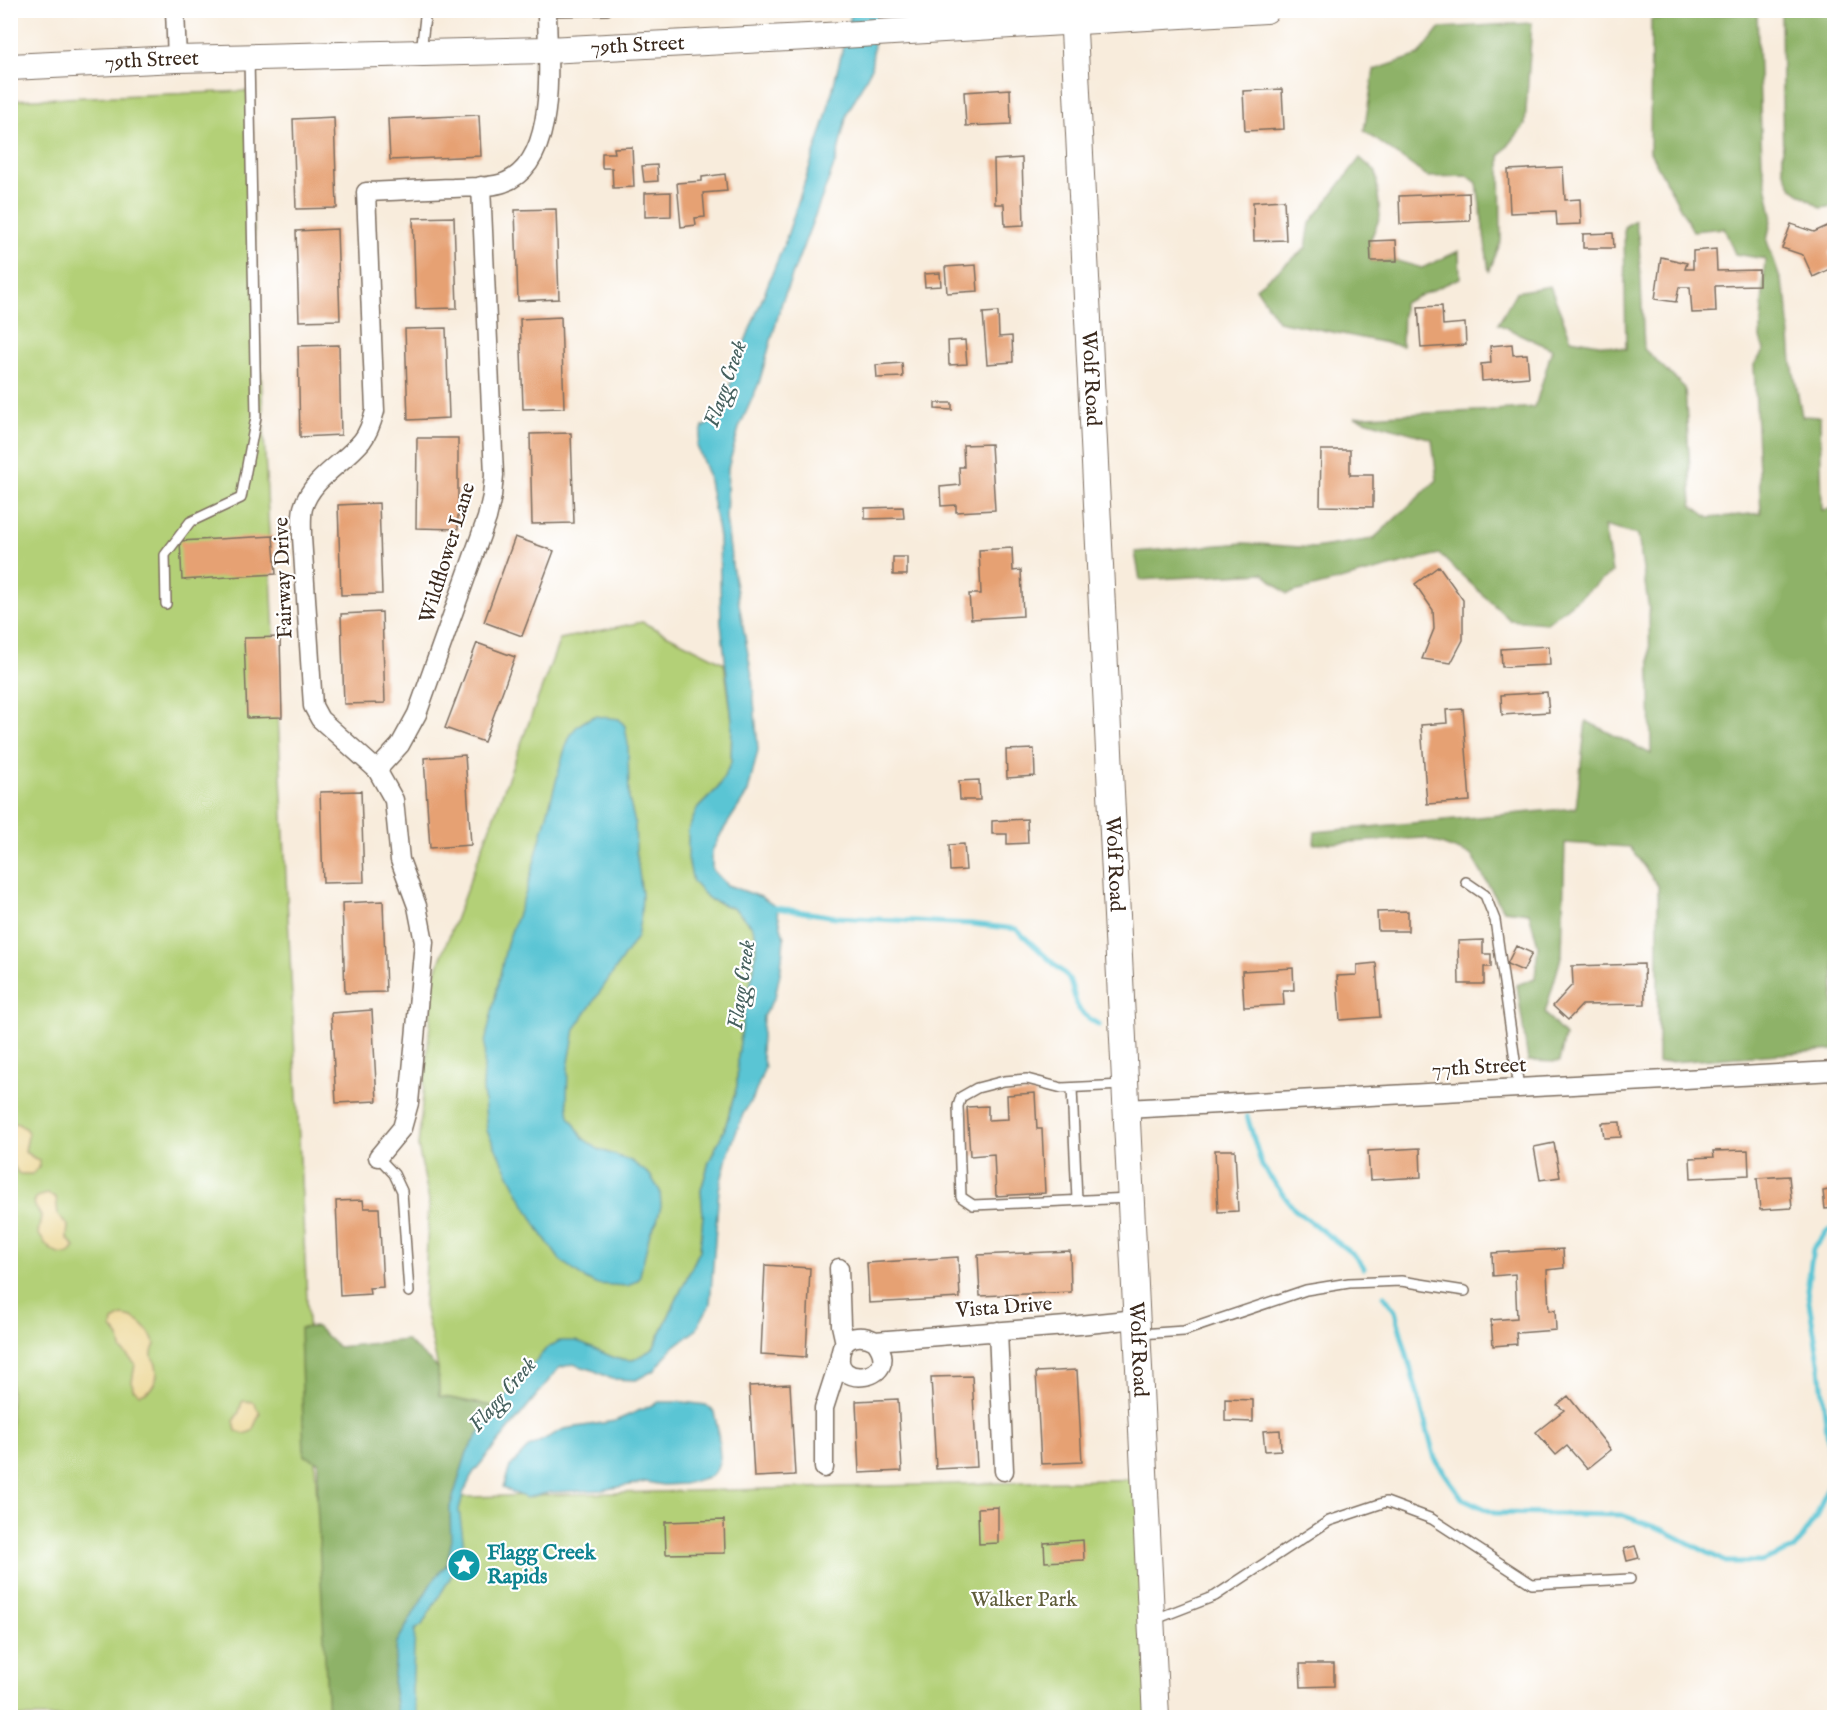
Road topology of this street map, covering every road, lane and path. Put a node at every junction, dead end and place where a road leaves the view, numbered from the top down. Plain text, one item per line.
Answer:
1 (175, 10) edge
2 (428, 10) edge
3 (607, 10) edge
4 (1266, 10) edge
5 (547, 11) edge
6 (1074, 16) edge
7 (547, 50) junction
8 (420, 53) junction
9 (249, 57) junction
10 (177, 59) junction
11 (10, 67) edge
12 (481, 186) junction
13 (166, 604) dead end
14 (377, 770) junction
15 (1466, 882) dead end
16 (1834, 1071) edge
17 (1072, 1088) junction
18 (1519, 1088) junction
19 (1126, 1097) junction
20 (378, 1157) joint
21 (1131, 1198) junction
22 (1077, 1200) junction
23 (839, 1268) dead end
24 (1465, 1291) dead end
25 (409, 1292) dead end
26 (1137, 1327) junction
27 (999, 1331) junction
28 (875, 1341) junction
29 (842, 1350) junction
30 (824, 1468) dead end
31 (1004, 1471) dead end
32 (1630, 1579) dead end
33 (1151, 1620) junction
34 (1155, 1718) edge

1 - 10 street
2 - 8 lane
3 - 5 lane
4 - 6 street, 79th Street
5 - 7 street, Fairway Drive
6 - 7 street, 79th Street
6 - 19 street, Wolf Road
7 - 8 street, 79th Street
7 - 12 street, Fairway Drive
8 - 9 street, 79th Street
9 - 10 street, 79th Street
9 - 13 lane
10 - 11 street, 79th Street
12 - 14 street, Wildflower Lane
12 - 14 street, Fairway Drive
14 - 20 street, Fairway Drive
15 - 18 lane
16 - 18 street, 77th Street
17 - 19 lane
17 - 22 lane
17 - 22 lane
18 - 19 street, 77th Street
19 - 21 street, Wolf Road
20 - 25 lane
21 - 22 lane
21 - 26 street, Wolf Road
23 - 29 street
24 - 26 lane
26 - 27 street, Vista Drive
26 - 33 street, Wolf Road
27 - 28 street, Vista Drive
27 - 31 street
28 - 29 street, Vista Drive
28 - 29 street
29 - 30 street
32 - 33 lane
33 - 34 street, Wolf Road

